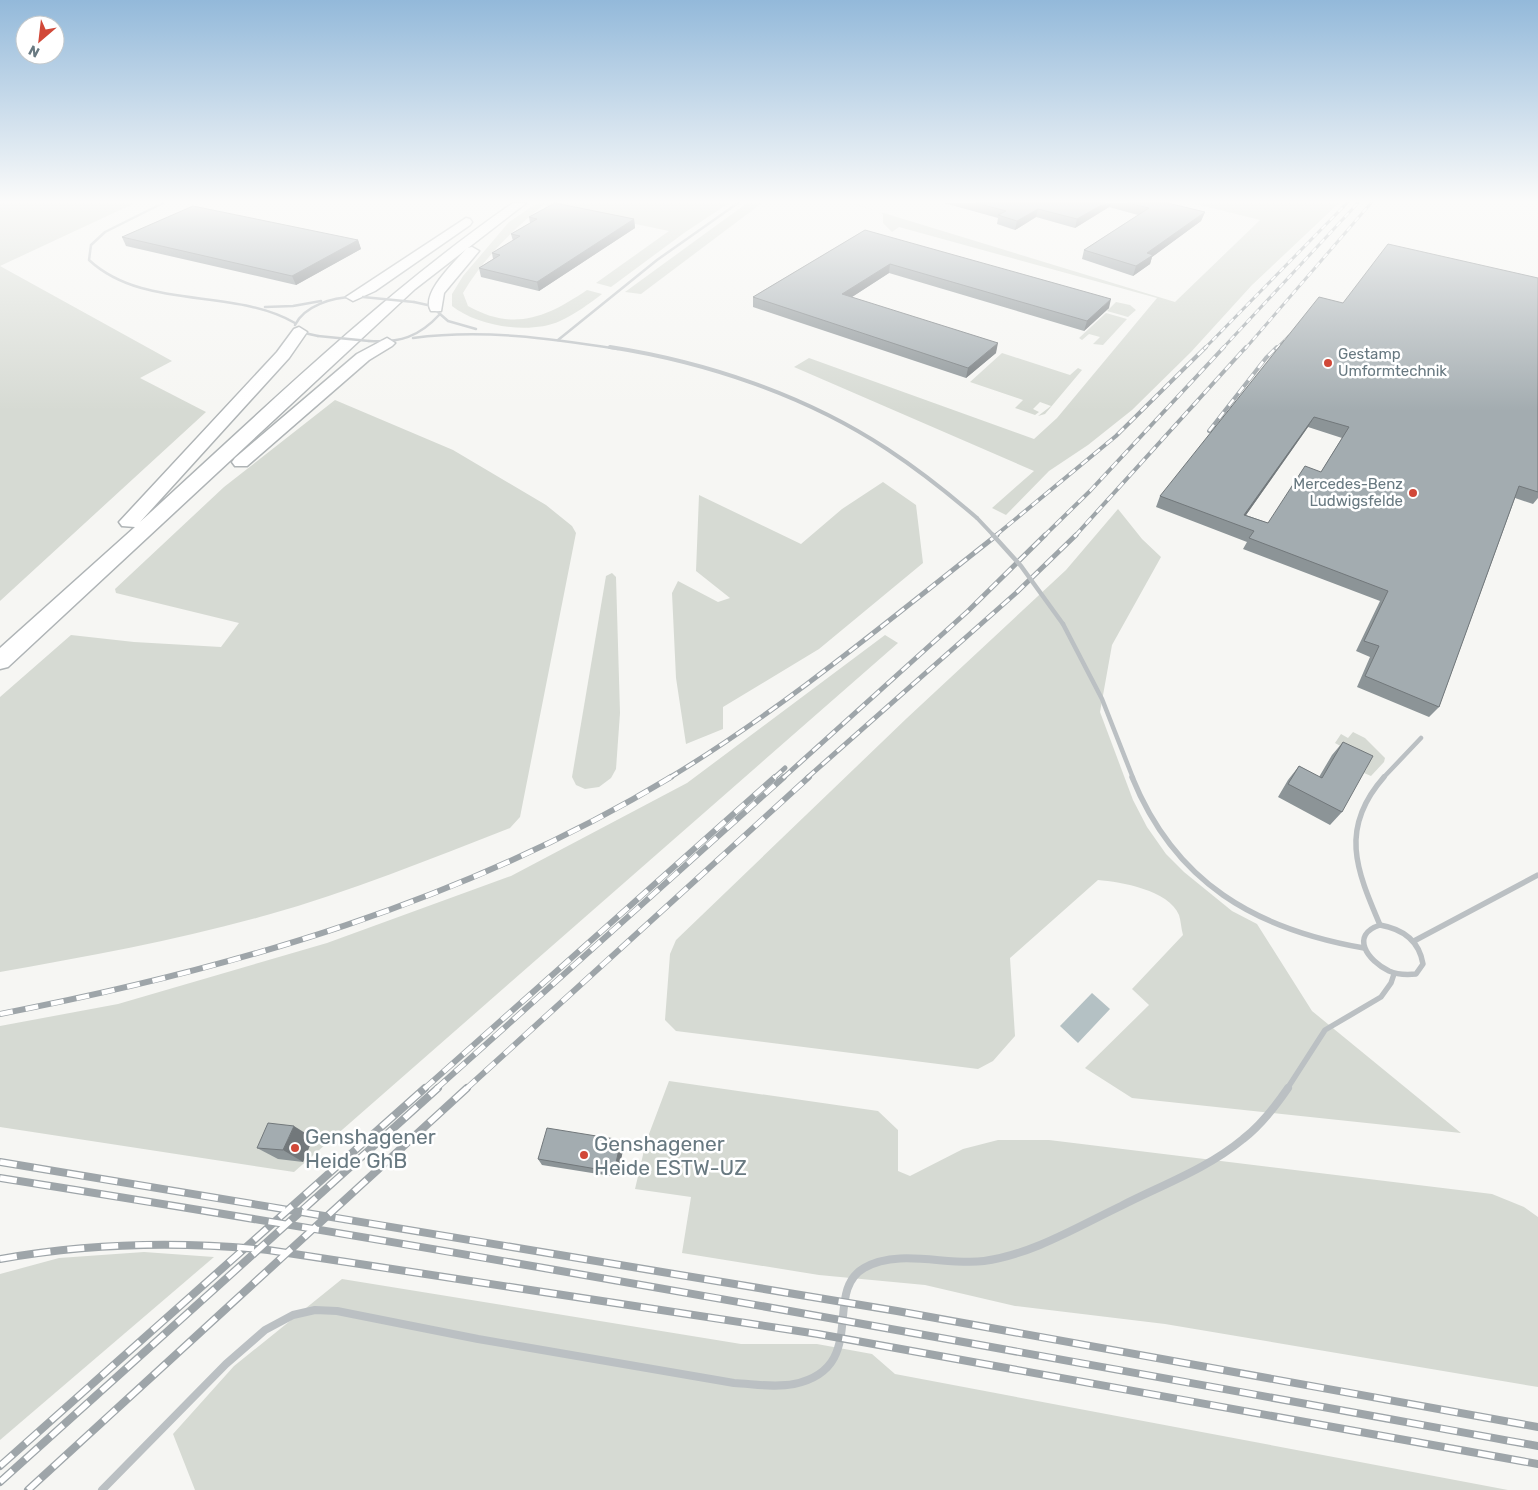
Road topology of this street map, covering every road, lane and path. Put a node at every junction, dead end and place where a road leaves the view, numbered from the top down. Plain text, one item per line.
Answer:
1 (104, 273) edge
2 (393, 273) edge
3 (417, 273) edge
4 (427, 273) edge
5 (453, 273) edge
6 (641, 273) edge
7 (358, 297) junction
8 (321, 301) junction
9 (256, 307) junction
10 (438, 311) junction
11 (297, 327) junction
12 (491, 332) junction
13 (413, 338) junction
14 (558, 340) junction
15 (387, 343) junction
16 (112, 541) junction
17 (106, 566) junction
18 (0, 640) edge
19 (0, 662) edge
20 (1421, 738) dead end
21 (1538, 875) edge
22 (1380, 925) junction
23 (1414, 941) junction
24 (1364, 948) junction
25 (1394, 974) junction
26 (102, 1490) edge

1 - 9 street
2 - 7 highway
3 - 16 highway
4 - 17 highway
5 - 10 highway
6 - 14 street
7 - 8 street
7 - 10 street, bridge
8 - 9 street
8 - 11 street
9 - 11 street
10 - 12 street
10 - 13 street
11 - 15 street, bridge
11 - 16 highway
12 - 13 street
12 - 14 street
13 - 15 street
14 - 24 street, bridge
15 - 17 highway
16 - 18 highway
17 - 19 highway
20 - 22 street
21 - 23 street
22 - 23 street
22 - 24 street
23 - 25 street
24 - 25 street
25 - 26 street

